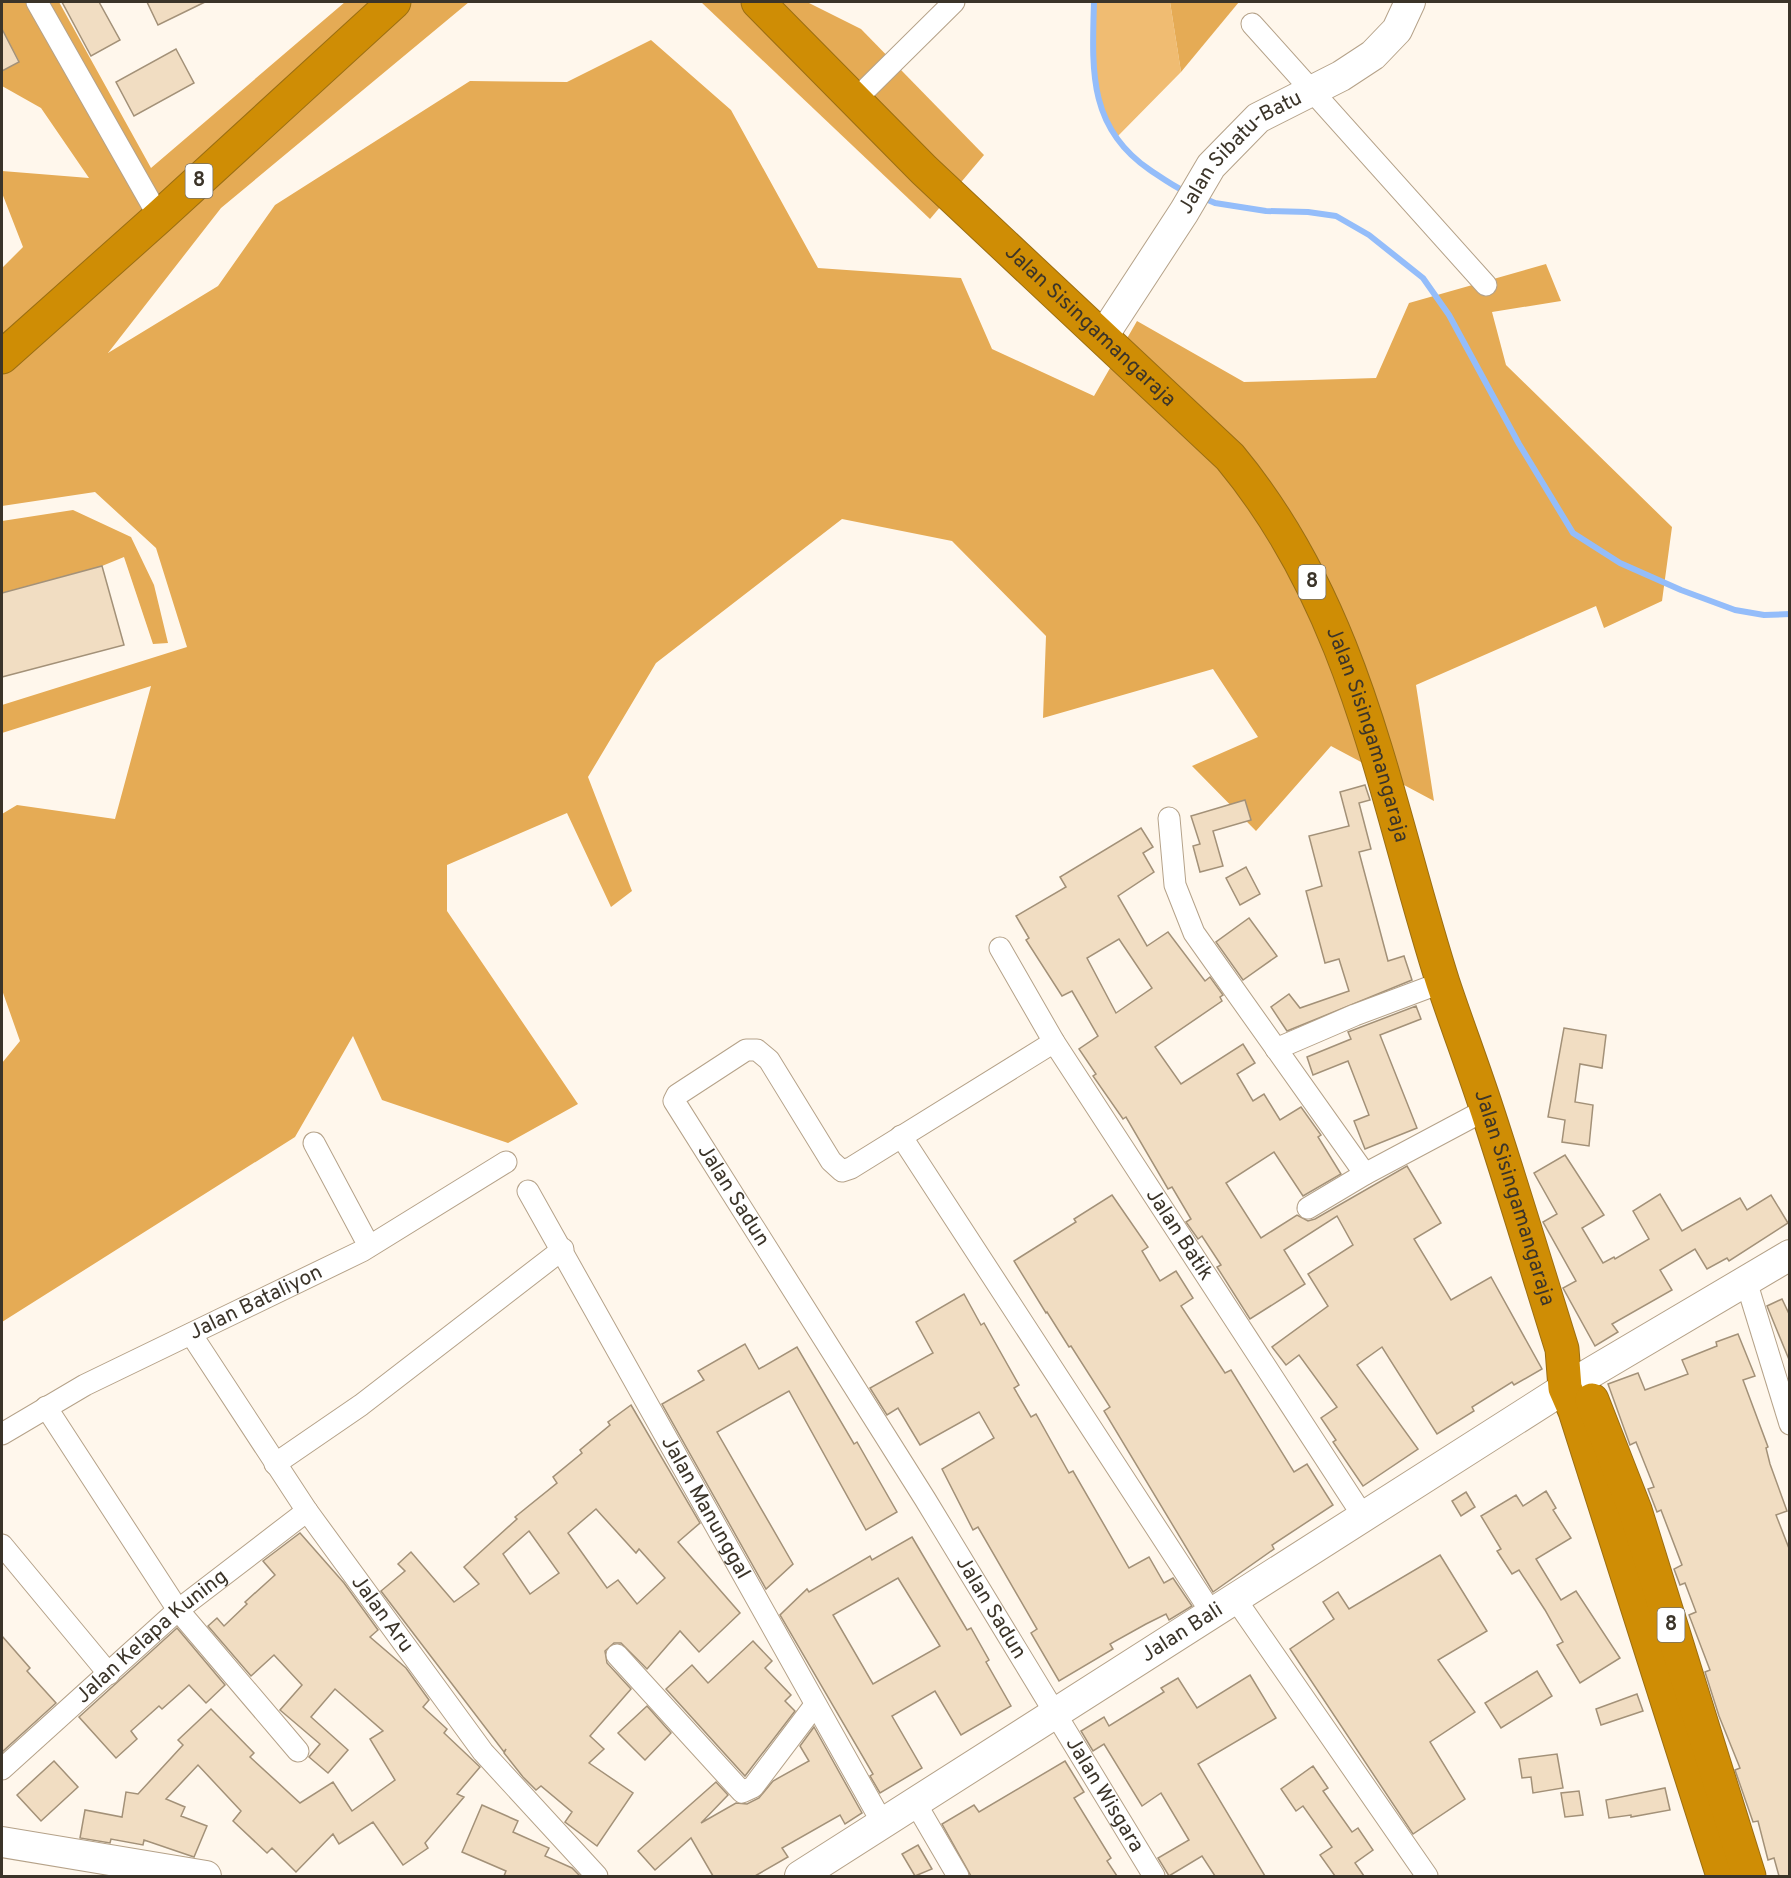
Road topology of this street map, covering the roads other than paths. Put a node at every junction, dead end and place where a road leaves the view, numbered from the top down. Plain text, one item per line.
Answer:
1 (38, 2) edge
2 (394, 2) edge
3 (954, 2) edge
4 (1410, 2) edge
5 (761, 3) edge
6 (1252, 24) dead end
7 (1313, 91) junction
8 (856, 99) junction
9 (159, 217) junction
10 (1486, 285) dead end
11 (1103, 336) junction
12 (2, 357) edge
13 (1169, 818) dead end
14 (1000, 948) dead end
15 (1443, 982) junction
16 (1054, 1042) junction
17 (1276, 1049) junction
18 (1487, 1109) junction
19 (901, 1136) junction
20 (314, 1143) dead end
21 (506, 1162) dead end
22 (1365, 1173) junction
23 (528, 1191) dead end
24 (1308, 1208) dead end
25 (369, 1246) junction
26 (563, 1249) junction
27 (1790, 1255) edge
28 (1746, 1281) junction
29 (191, 1334) junction
30 (1575, 1382) junction
31 (46, 1407) junction
32 (1790, 1424) edge
33 (2, 1434) edge
34 (275, 1464) junction
35 (308, 1511) junction
36 (1363, 1516) junction
37 (2, 1545) edge
38 (1223, 1604) junction
39 (178, 1610) junction
40 (616, 1655) dead end
41 (109, 1674) junction
42 (815, 1706) junction
43 (1057, 1713) junction
44 (298, 1751) dead end
45 (2, 1769) edge
46 (916, 1804) junction
47 (883, 1824) junction
48 (2, 1842) edge
49 (197, 1876) edge
50 (597, 1876) edge
51 (800, 1876) edge
52 (958, 1876) edge
53 (1154, 1876) edge
54 (1427, 1876) edge
55 (1723, 1876) edge
56 (1749, 1876) edge

1 - 9 street
2 - 9 highway, 8
3 - 8 street
4 - 7 street, Jalan Sibatu-Batu
5 - 8 highway, Jalan Sisingamangaraja / 8
6 - 7 street
7 - 10 street
7 - 11 street, Jalan Sibatu-Batu
8 - 11 highway, Jalan Sisingamangaraja / 8
9 - 12 highway, 8
11 - 15 highway, Jalan Sisingamangaraja / 8
13 - 17 street
14 - 16 street, Jalan Batik
15 - 17 street
15 - 18 highway, Jalan Sisingamangaraja / 8
16 - 19 street, Jalan Sadun
16 - 36 street, Jalan Batik
17 - 22 street
18 - 22 street
18 - 30 highway, Jalan Sisingamangaraja / 8
19 - 38 street
19 - 43 street, Jalan Sadun
20 - 25 street
21 - 25 street, Jalan Bataliyon
22 - 24 street
23 - 26 street, Jalan Manunggal
25 - 29 street, Jalan Bataliyon
26 - 34 street
26 - 42 street, Jalan Manunggal
27 - 28 street, Jalan Bali
28 - 30 street, Jalan Bali
28 - 32 street
29 - 31 street, Jalan Bataliyon
29 - 34 street, Jalan Aru
30 - 36 street, Jalan Bali
30 - 55 highway, 8
30 - 56 highway, 8
31 - 33 street, Jalan Bataliyon
31 - 39 street
34 - 35 street, Jalan Aru
35 - 39 street, Jalan Kelapa Kuning
35 - 50 street, Jalan Aru
36 - 38 street, Jalan Bali
37 - 41 street
38 - 43 street, Jalan Bali
38 - 54 street
39 - 41 street, Jalan Kelapa Kuning
39 - 44 street
40 - 42 street
41 - 45 street, Jalan Kelapa Kuning
42 - 47 street, Jalan Manunggal
43 - 46 street, Jalan Bali
43 - 53 street, Jalan Wisgara
46 - 47 street, Jalan Bali
46 - 52 street
47 - 51 street, Jalan Bali
48 - 49 street

